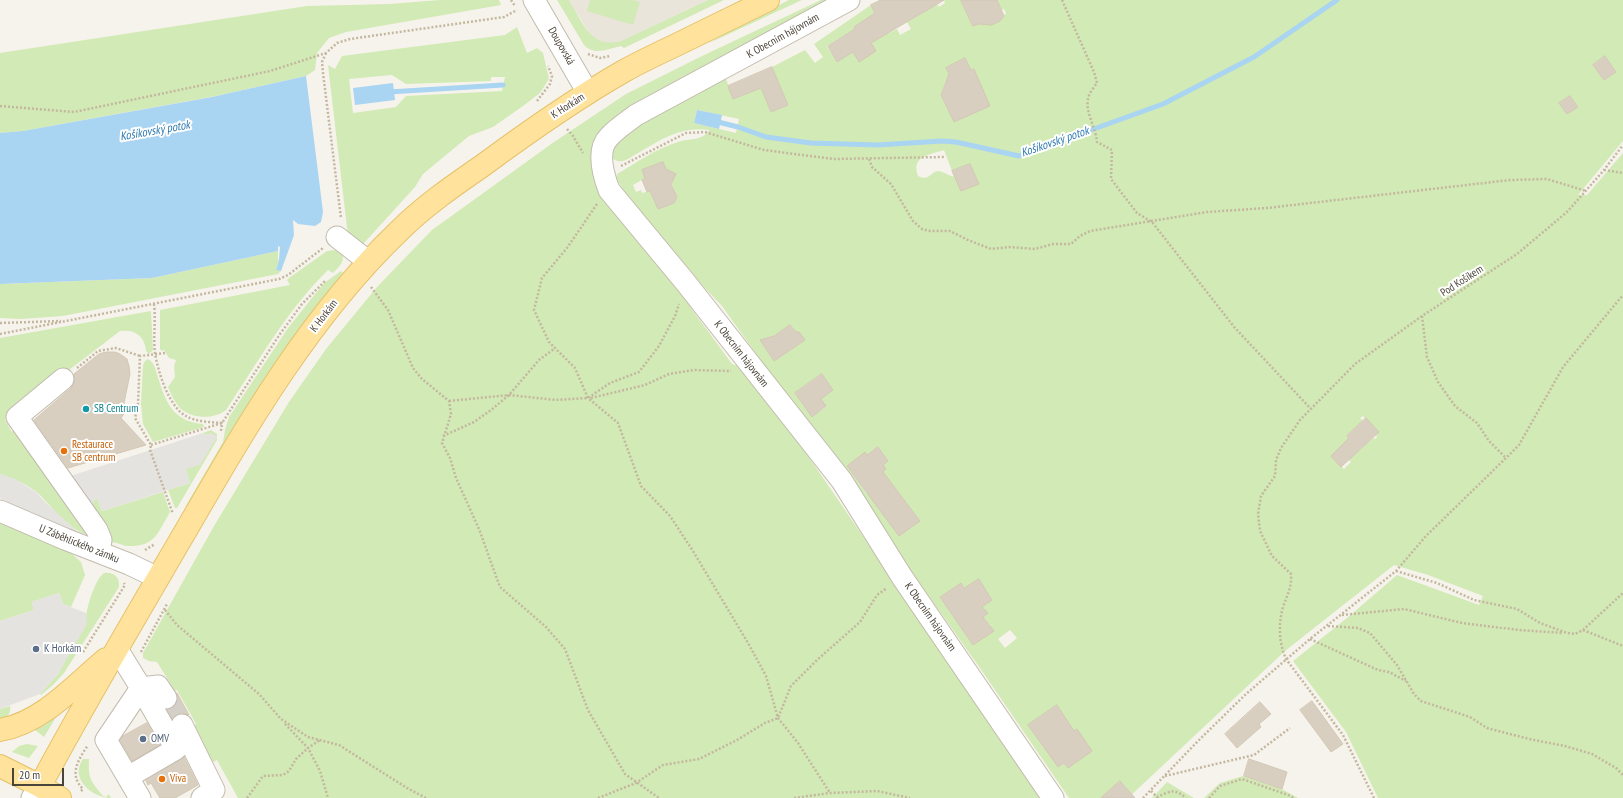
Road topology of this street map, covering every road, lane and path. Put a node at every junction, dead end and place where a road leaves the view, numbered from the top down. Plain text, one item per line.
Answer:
1 (768, 0) edge
2 (849, 0) edge
3 (1062, 0) edge
4 (526, 5) edge
5 (326, 53) junction
6 (588, 93) junction
7 (0, 106) edge
8 (1623, 145) edge
9 (944, 157) dead end
10 (869, 159) junction
11 (1604, 170) junction
12 (1623, 173) edge
13 (606, 180) junction
14 (1586, 190) junction
15 (1152, 222) junction
16 (337, 237) junction
17 (369, 262) junction
18 (327, 279) dead end
19 (686, 283) junction
20 (366, 292) dead end
21 (1623, 295) edge
22 (154, 304) junction
23 (1422, 316) junction
24 (71, 320) junction
25 (0, 323) edge
26 (0, 334) edge
27 (555, 349) junction
28 (155, 353) junction
29 (165, 353) dead end
30 (140, 356) junction
31 (733, 371) dead end
32 (62, 380) joint
33 (509, 395) junction
34 (588, 398) junction
35 (449, 401) junction
36 (1311, 408) junction
37 (222, 423) junction
38 (220, 434) dead end
39 (443, 436) junction
40 (151, 445) junction
41 (1506, 458) junction
42 (0, 511) edge
43 (178, 511) dead end
44 (159, 542) dead end
45 (138, 551) dead end
46 (99, 552) junction
47 (1396, 571) junction
48 (902, 577) junction
49 (158, 578) junction
50 (123, 581) dead end
51 (1623, 593) edge
52 (168, 603) dead end
53 (165, 610) junction
54 (1342, 615) junction
55 (1328, 626) junction
56 (1583, 630) junction
57 (1567, 633) junction
58 (1310, 639) junction
59 (1623, 646) edge
60 (117, 649) junction
61 (81, 654) dead end
62 (1286, 659) junction
63 (136, 680) junction
64 (1408, 683) junction
65 (166, 698) tunnel mouth
66 (778, 718) junction
67 (281, 719) junction
68 (182, 725) tunnel mouth
69 (1290, 728) dead end
70 (0, 730) edge
71 (320, 740) junction
72 (91, 741) dead end
73 (308, 748) junction
74 (0, 766) edge
75 (1623, 775) edge
76 (1165, 776) junction
77 (128, 777) junction
78 (636, 783) junction
79 (1151, 790) junction
80 (81, 791) dead end
81 (36, 792) edge
82 (830, 793) junction
83 (60, 798) edge
84 (140, 798) edge
85 (202, 798) edge
86 (247, 798) edge
87 (328, 798) edge
88 (426, 798) edge
89 (598, 798) edge
90 (659, 798) edge
91 (794, 798) edge
92 (910, 798) edge
93 (1053, 798) edge
94 (1143, 798) edge
95 (1186, 798) edge
96 (1209, 798) edge
97 (1293, 798) edge
98 (1374, 798) edge

1 - 6 main road, K Horkám
2 - 13 street, K Obecním hájovnám
3 - 15 path
4 - 5 path
4 - 6 street, Doupovská
5 - 7 path
5 - 16 path
6 - 17 main road, K Horkám
8 - 11 path, Pod Košíkem
9 - 10 path
10 - 13 path
10 - 15 path
11 - 12 path
11 - 14 path, Pod Košíkem
13 - 19 street, K Obecním hájovnám
13 - 27 path
14 - 15 path
14 - 23 path, Pod Košíkem
15 - 36 path
16 - 17 street
16 - 22 path
17 - 49 main road, K Horkám
18 - 37 path
19 - 34 path
19 - 48 street, K Obecním hájovnám
20 - 35 path
21 - 41 path
22 - 24 path
22 - 28 path
23 - 36 path, Pod Košíkem
23 - 41 path
24 - 25 path
24 - 26 path
27 - 33 path
27 - 34 path
28 - 29 path
28 - 30 path
28 - 37 path
30 - 32 path
30 - 40 path
31 - 34 path
32 - 46 street
33 - 34 path
33 - 35 path
33 - 39 path
34 - 66 path
35 - 39 path
36 - 62 path, Pod Košíkem
37 - 38 path
37 - 40 path
39 - 78 path
40 - 43 path
41 - 47 path
42 - 46 street, U Záběhlického zámku
44 - 45 path
46 - 49 street, U Záběhlického zámku
47 - 54 path
47 - 57 path
48 - 66 path
48 - 93 street, K Obecním hájovnám
49 - 60 main road, K Horkám
50 - 61 path
51 - 56 path
52 - 53 path
53 - 63 path
53 - 67 path
54 - 55 path
54 - 57 path
55 - 58 path
55 - 64 path
56 - 57 path
56 - 59 path
58 - 62 path
58 - 64 path
60 - 63 street
60 - 70 main road
60 - 81 main road, K Horkám
62 - 76 path
62 - 98 path
63 - 65 street
63 - 77 street
63 - 77 street
64 - 75 path
66 - 78 path
66 - 82 path
67 - 71 path
67 - 73 path
68 - 85 street
69 - 76 path
71 - 73 path
71 - 88 path
72 - 80 path
73 - 86 path
73 - 87 path
74 - 81 main road
76 - 79 path
77 - 84 street
78 - 89 path
78 - 90 path
79 - 94 path
79 - 95 path
81 - 83 main road
82 - 91 path
82 - 92 path
96 - 97 path

